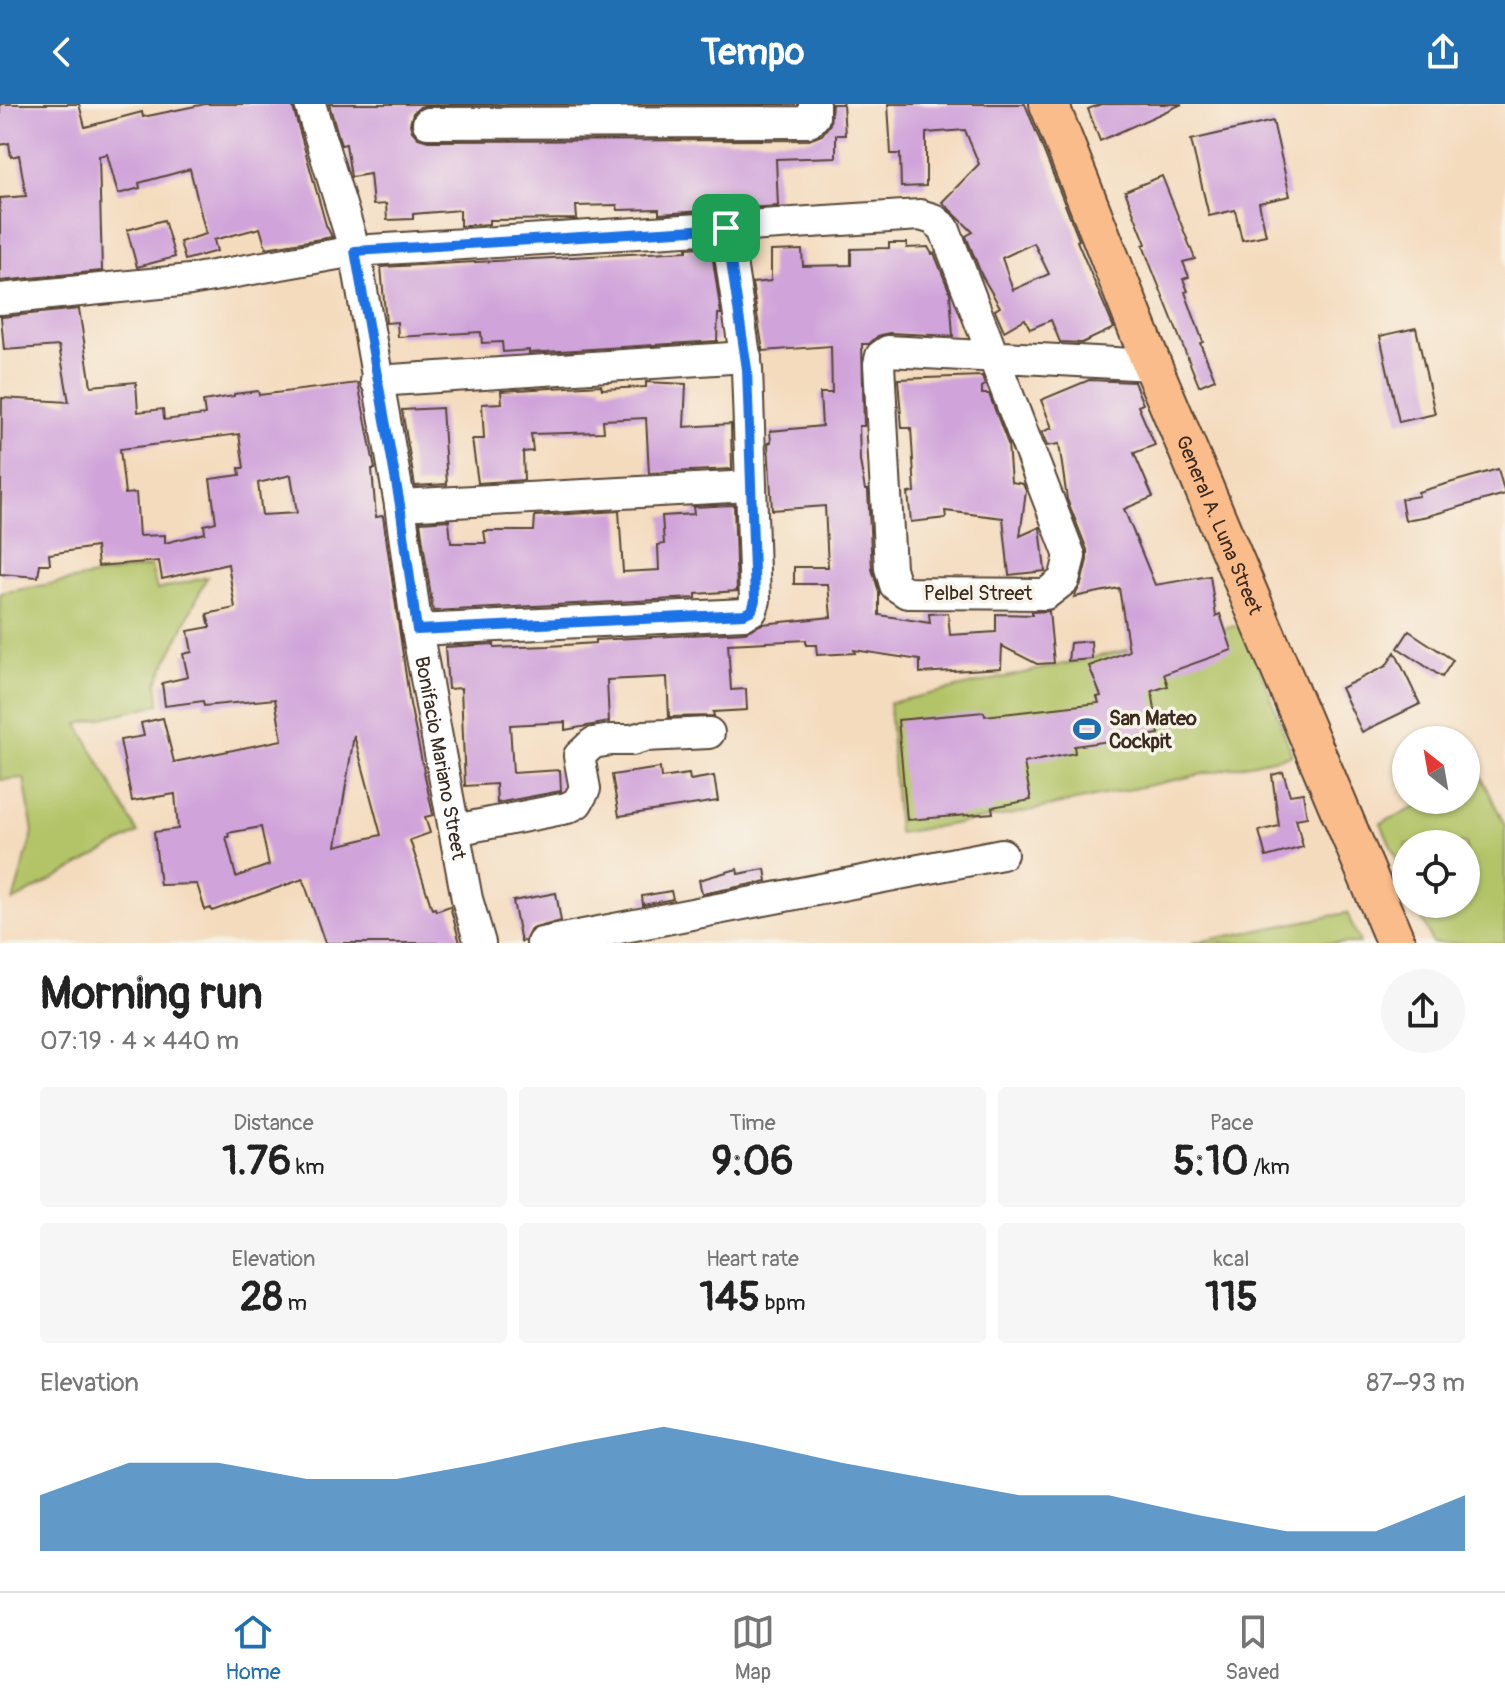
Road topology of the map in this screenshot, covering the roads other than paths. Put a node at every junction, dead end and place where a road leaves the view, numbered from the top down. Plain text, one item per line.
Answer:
1 (310, 104) edge
2 (814, 104) edge
3 (1049, 104) edge
4 (428, 123) dead end
5 (726, 228) junction
6 (355, 251) junction
7 (0, 299) edge
8 (991, 355) junction
9 (746, 357) junction
10 (1152, 365) junction
11 (376, 381) junction
12 (750, 486) junction
13 (400, 505) junction
14 (417, 630) junction
15 (709, 733) dead end
16 (455, 830) junction
17 (1002, 854) dead end
18 (480, 943) edge
19 (542, 943) edge
20 (1396, 943) edge

1 - 6 street, Bonifacio Mariano Street
2 - 4 street
3 - 10 main road, General A. Luna Street
5 - 6 street, Pelbel Street
5 - 8 street, Pelbel Street
5 - 9 street
6 - 7 street, Pelbel Street
6 - 11 street, Bonifacio Mariano Street
8 - 8 street, Pelbel Street
8 - 10 street, Pelbel Street
9 - 11 street
9 - 12 street
10 - 20 main road, General A. Luna Street
11 - 13 street, Bonifacio Mariano Street
12 - 13 street
12 - 14 street
13 - 14 street, Bonifacio Mariano Street
14 - 16 street, Bonifacio Mariano Street
15 - 16 street
16 - 18 street, Bonifacio Mariano Street
17 - 19 street

